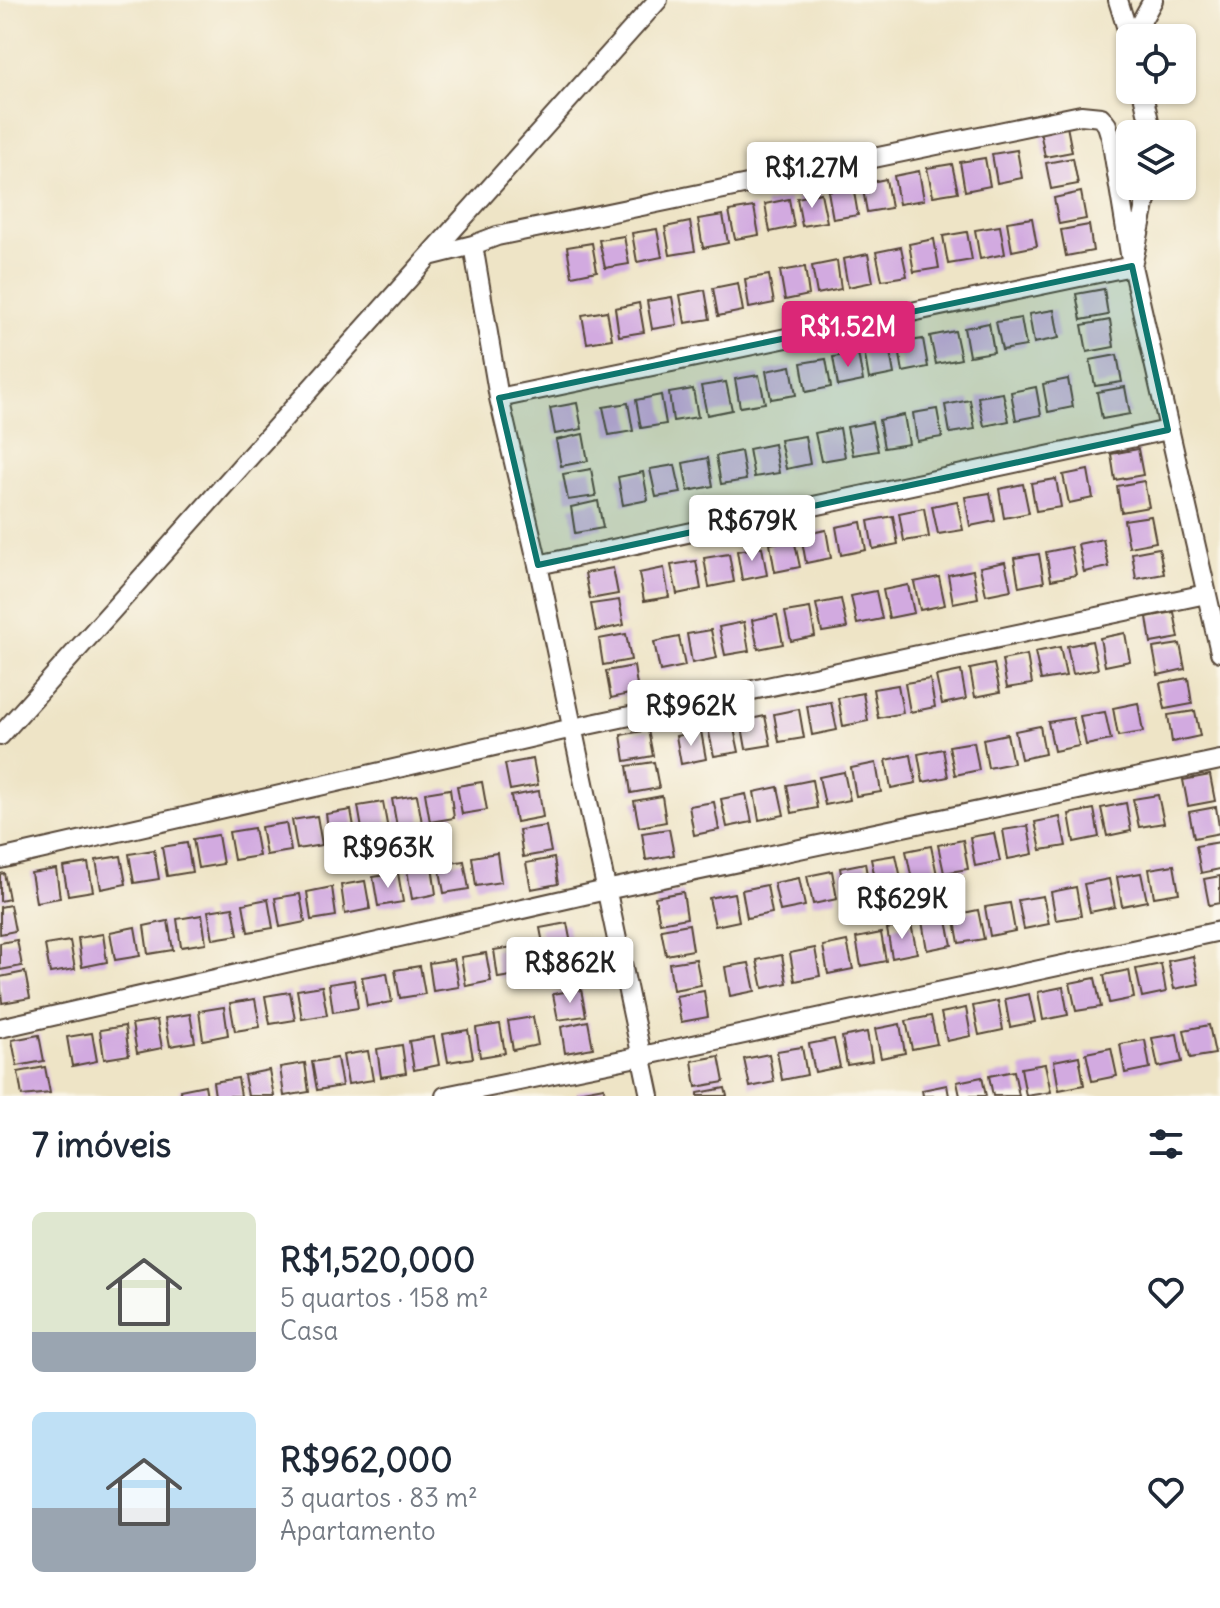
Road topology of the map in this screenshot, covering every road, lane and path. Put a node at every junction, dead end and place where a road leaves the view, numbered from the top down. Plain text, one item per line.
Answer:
1 (658, 0) edge
2 (1118, 0) edge
3 (1153, 0) edge
4 (1126, 24) edge
5 (1139, 24) edge
6 (1146, 200) edge
7 (473, 245) junction
8 (433, 255) junction
9 (1132, 266) junction
10 (499, 398) junction
11 (1168, 430) junction
12 (538, 565) junction
13 (1206, 594) junction
14 (1220, 652) edge
15 (573, 728) junction
16 (0, 736) edge
17 (1220, 760) edge
18 (0, 859) edge
19 (606, 890) junction
20 (1220, 931) edge
21 (0, 1028) edge
22 (642, 1056) junction
23 (445, 1096) edge
24 (650, 1096) edge

1 - 8 street
2 - 4 street
3 - 5 street
6 - 9 street
7 - 8 street
7 - 9 street
7 - 10 street
8 - 16 street
9 - 10 street
9 - 11 street
10 - 12 street
11 - 12 street
11 - 13 street
12 - 15 street
13 - 14 street
13 - 15 street
15 - 18 street
15 - 19 street
17 - 19 street
19 - 21 street
19 - 22 street
20 - 22 street
22 - 23 street
22 - 24 street

